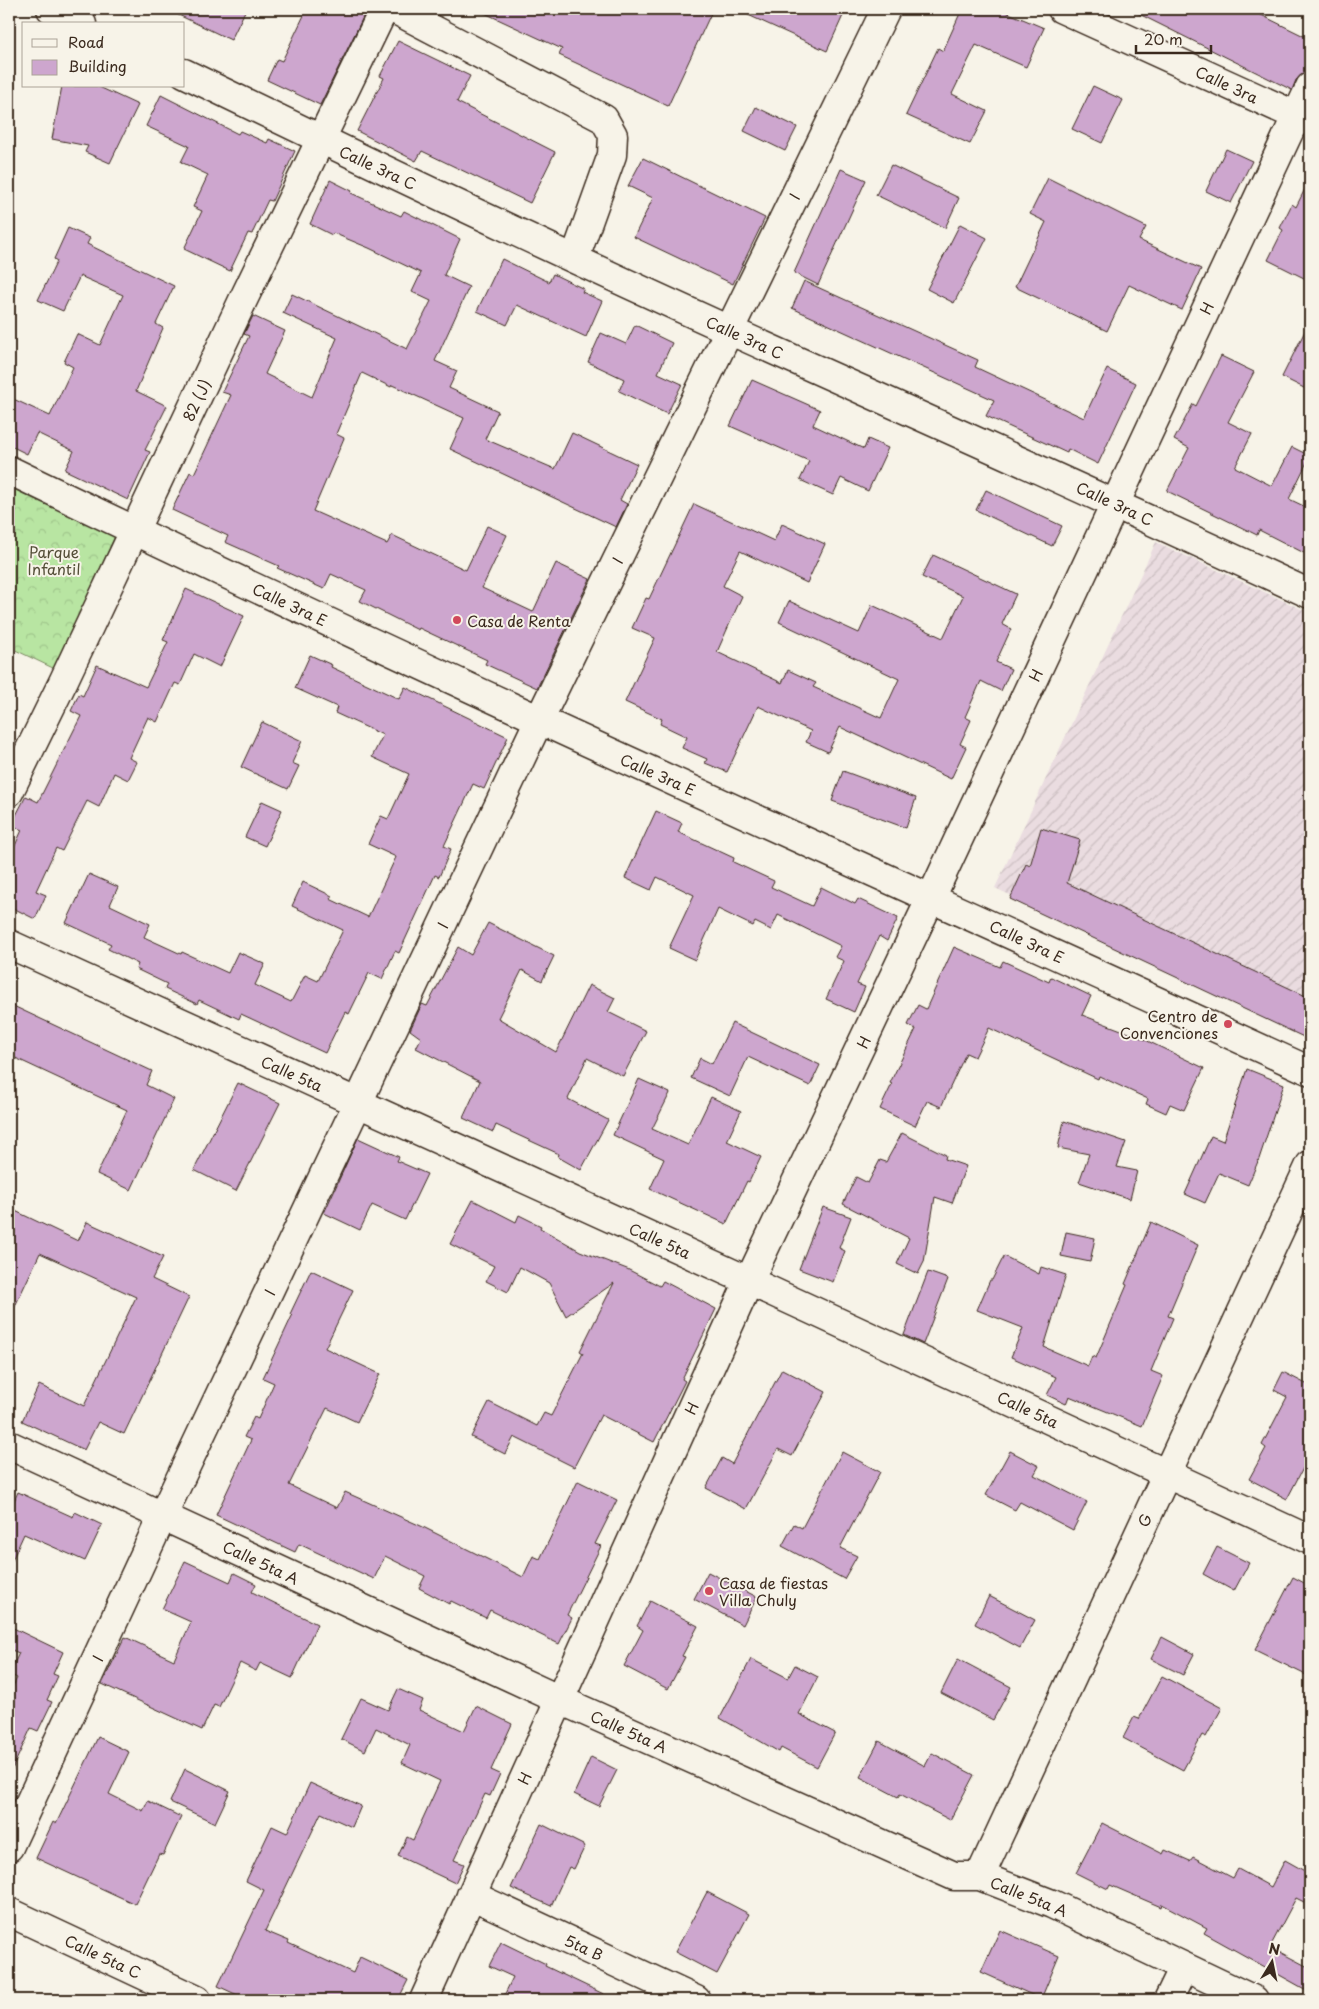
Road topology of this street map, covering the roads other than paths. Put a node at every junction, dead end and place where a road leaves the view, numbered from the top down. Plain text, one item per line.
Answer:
1 (51, 9) edge
2 (384, 9) edge
3 (394, 9) edge
4 (886, 9) edge
5 (1062, 9) edge
6 (78, 22) edge
7 (185, 73) edge
8 (1310, 87) edge
9 (1303, 119) edge
10 (322, 140) junction
11 (575, 258) junction
12 (728, 330) junction
13 (9, 470) edge
14 (1115, 503) junction
15 (134, 531) junction
16 (1310, 594) edge
17 (539, 720) junction
18 (9, 792) edge
19 (931, 898) junction
20 (9, 944) edge
21 (1310, 1071) edge
22 (358, 1103) junction
23 (1310, 1165) edge
24 (749, 1281) junction
25 (9, 1444) edge
26 (1166, 1473) junction
27 (162, 1517) junction
28 (1310, 1540) edge
29 (560, 1700) junction
30 (9, 1847) edge
31 (980, 1876) junction
32 (471, 1894) junction
33 (9, 1912) edge
34 (1184, 1967) junction
35 (196, 2000) edge
36 (424, 2000) edge
37 (696, 2000) edge
38 (1168, 2000) edge
39 (1254, 2000) edge

1 - 6 street
2 - 10 street, 82 (J)
3 - 11 street
4 - 12 street, I
5 - 9 street, Calle 3ra
7 - 10 street, Calle 3ra C
8 - 9 street, H
9 - 14 street, H
10 - 11 street, Calle 3ra C
10 - 15 street, 82 (J)
11 - 12 street, Calle 3ra C
12 - 14 street, Calle 3ra C
12 - 17 street, I
13 - 15 street, Calle 3ra E
14 - 16 street, Calle 3ra C
14 - 19 street, H
15 - 17 street, Calle 3ra E
15 - 18 street, 82 (J)
17 - 19 street, Calle 3ra E
17 - 22 street, I
19 - 21 street, Calle 3ra E
19 - 24 street, H
20 - 22 street, Calle 5ta
22 - 24 street, Calle 5ta
22 - 27 street, I
23 - 26 street, G
24 - 26 street, Calle 5ta
24 - 29 street, H
25 - 27 street, Calle 5ta A
26 - 28 street, Calle 5ta
26 - 31 street, G
27 - 29 street, Calle 5ta A
27 - 30 street, I
29 - 31 street, Calle 5ta A
29 - 32 street, H
31 - 34 street, Calle 5ta A
32 - 36 street, H
32 - 37 street, 5ta B
33 - 35 street, Calle 5ta C
34 - 38 street
34 - 39 street, Calle 5ta A

